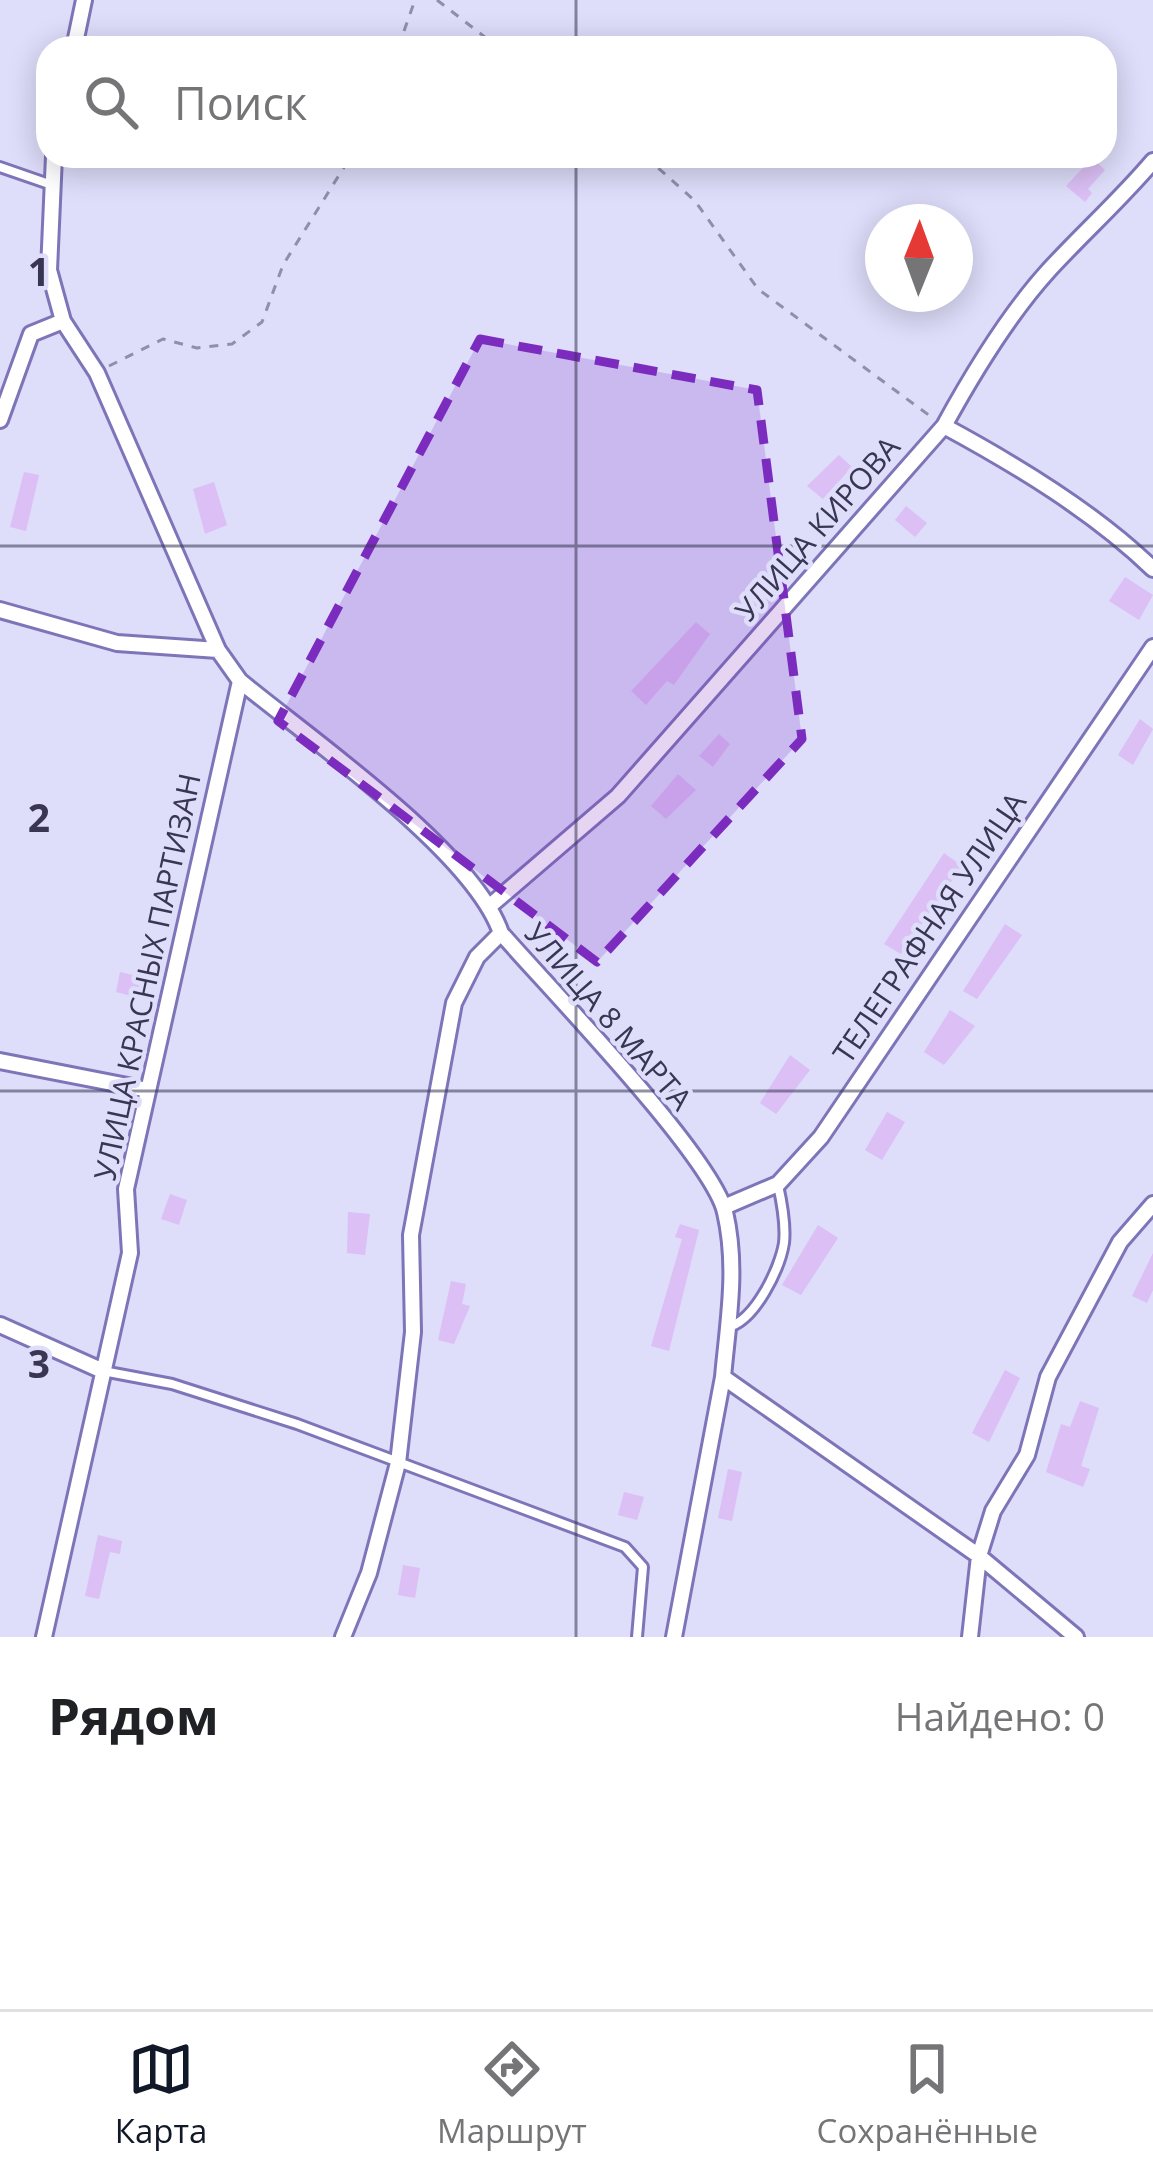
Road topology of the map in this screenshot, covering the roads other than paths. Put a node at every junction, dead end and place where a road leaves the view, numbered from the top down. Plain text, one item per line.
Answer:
1 (84, 0) edge
2 (76, 36) edge
3 (1153, 161) edge
4 (0, 167) edge
5 (52, 168) edge
6 (49, 184) junction
7 (64, 321) junction
8 (0, 420) edge
9 (944, 426) junction
10 (1153, 569) edge
11 (0, 610) edge
12 (1153, 647) edge
13 (218, 650) junction
14 (240, 681) junction
15 (491, 905) junction
16 (501, 933) junction
17 (0, 1061) edge
18 (148, 1090) junction
19 (778, 1184) junction
20 (1153, 1204) edge
21 (724, 1207) junction
22 (0, 1325) edge
23 (728, 1327) junction
24 (103, 1371) junction
25 (723, 1377) junction
26 (398, 1463) junction
27 (979, 1556) junction
28 (44, 1637) edge
29 (343, 1637) edge
30 (638, 1637) edge
31 (674, 1637) edge
32 (970, 1637) edge
33 (1076, 1637) edge

1 - 2 street
3 - 9 street, УЛИЦА КИРОВА
4 - 6 lane
5 - 6 street, УЛИЦА 8 МАРТА
6 - 7 street, УЛИЦА 8 МАРТА
7 - 8 street
7 - 13 street, УЛИЦА 8 МАРТА
9 - 10 street
9 - 15 street, УЛИЦА КИРОВА
11 - 13 street
12 - 19 street, ТЕЛЕГРАФНАЯ УЛИЦА
13 - 14 street, УЛИЦА 8 МАРТА
14 - 15 street, УЛИЦА 8 МАРТА
14 - 18 street, УЛИЦА КРАСНЫХ ПАРТИЗАН
15 - 16 street, УЛИЦА 8 МАРТА
16 - 21 street, УЛИЦА 8 МАРТА
16 - 26 street
17 - 18 street
18 - 24 street, УЛИЦА КРАСНЫХ ПАРТИЗАН
19 - 21 street, ТЕЛЕГРАФНАЯ УЛИЦА
19 - 23 lane
20 - 27 street
21 - 23 street, УЛИЦА 8 МАРТА
22 - 24 street
23 - 25 street, УЛИЦА 8 МАРТА
24 - 26 lane
24 - 28 street, УЛИЦА КРАСНЫХ ПАРТИЗАН
25 - 27 street
25 - 31 street
26 - 29 street
26 - 30 lane
27 - 32 street
27 - 33 street

